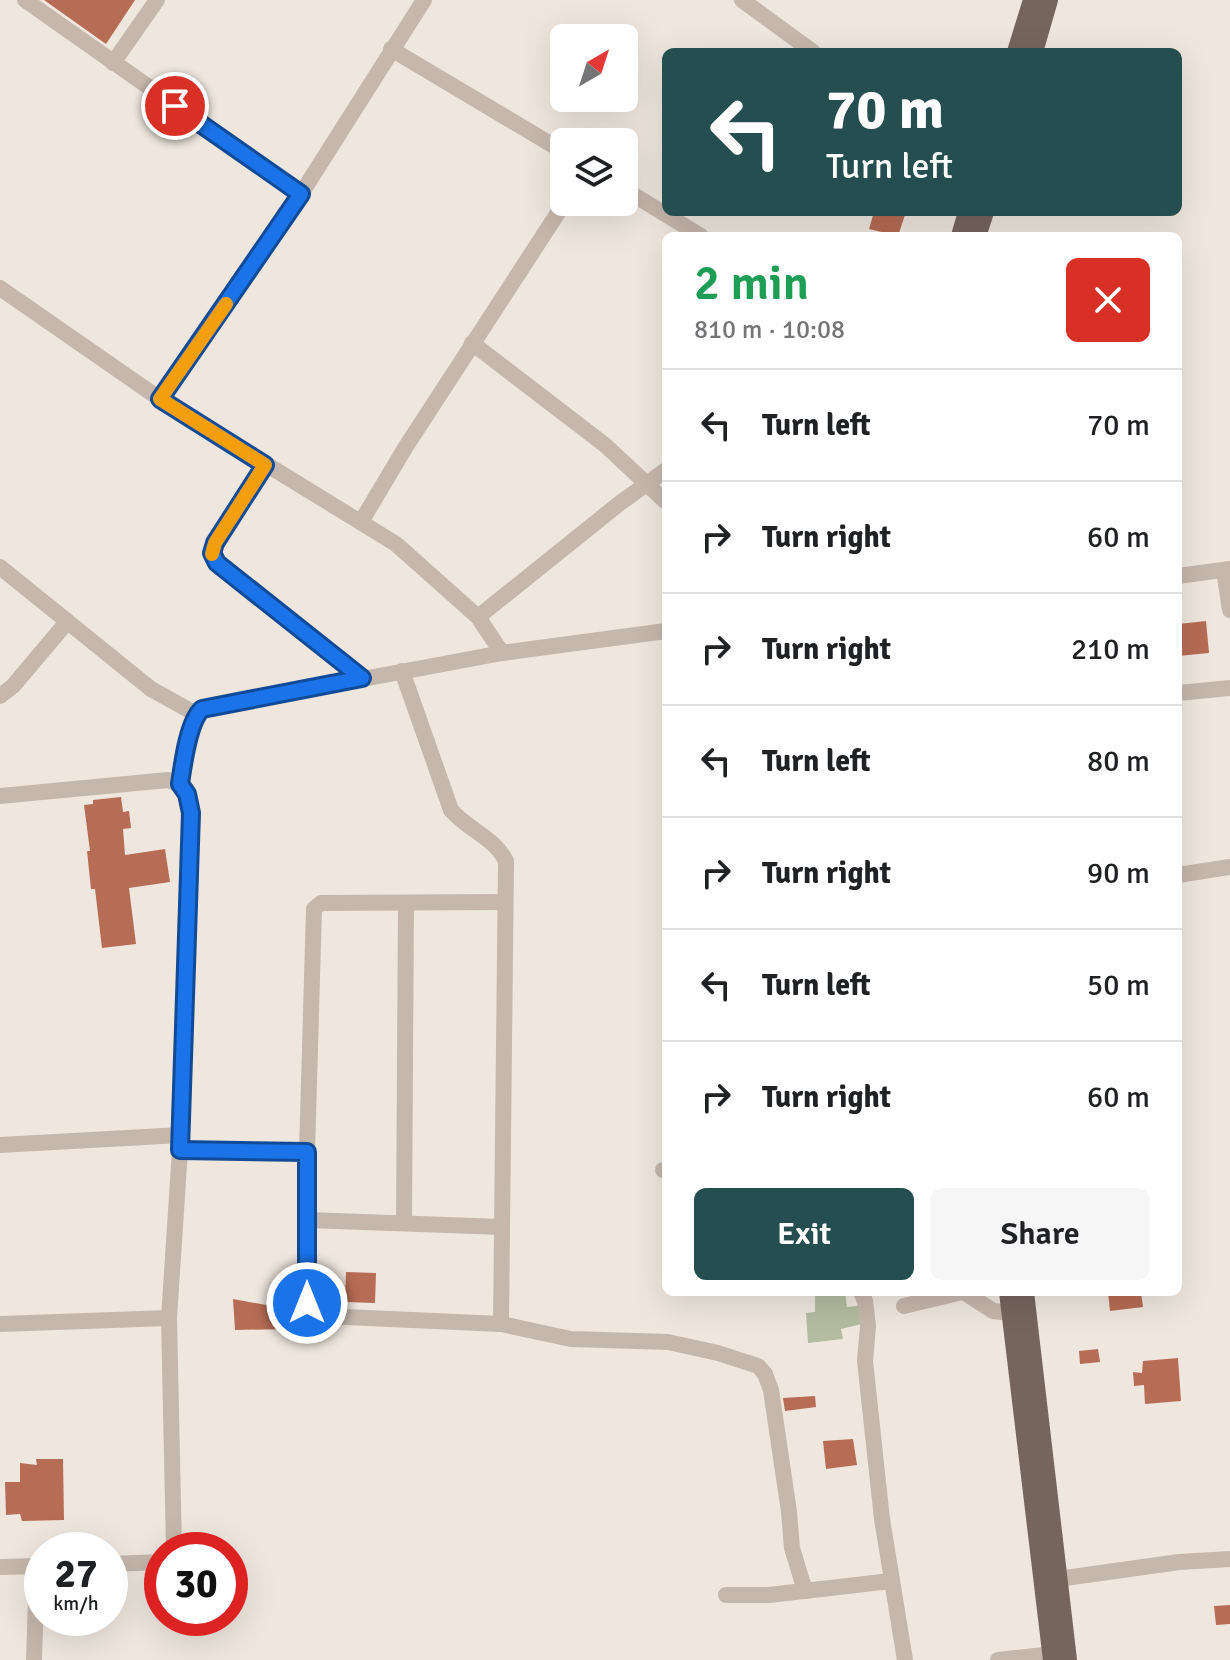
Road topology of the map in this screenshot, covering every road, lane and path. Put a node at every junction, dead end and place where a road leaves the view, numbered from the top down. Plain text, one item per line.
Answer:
1 (25, 0) edge
2 (157, 0) edge
3 (424, 0) edge
4 (742, 0) edge
5 (1033, 0) edge
6 (1048, 0) edge
7 (808, 48) edge
8 (1018, 48) edge
9 (1034, 48) edge
10 (391, 49) junction
11 (113, 63) junction
12 (550, 144) edge
13 (301, 194) junction
14 (638, 198) edge
15 (662, 212) edge
16 (556, 216) edge
17 (668, 216) edge
18 (694, 232) edge
19 (0, 288) edge
20 (472, 343) junction
21 (160, 399) junction
22 (265, 465) junction
23 (662, 473) edge
24 (646, 484) junction
25 (662, 498) edge
26 (361, 522) junction
27 (0, 567) edge
28 (1227, 569) edge
29 (1182, 575) edge
30 (1230, 610) edge
31 (478, 617) junction
32 (67, 622) junction
33 (662, 632) edge
34 (502, 653) junction
35 (402, 671) junction
36 (362, 678) junction
37 (4, 686) edge
38 (1230, 688) edge
39 (1182, 693) edge
40 (196, 714) junction
41 (180, 784) junction
42 (0, 796) edge
43 (1230, 867) edge
44 (1182, 874) edge
45 (505, 902) junction
46 (406, 903) junction
47 (180, 1142) junction
48 (0, 1145) edge
49 (307, 1152) junction
50 (307, 1220) junction
51 (404, 1223) junction
52 (502, 1227) junction
53 (863, 1296) edge
54 (946, 1296) edge
55 (969, 1296) edge
56 (1009, 1296) edge
57 (1024, 1296) edge
58 (904, 1306) dead end
59 (1011, 1313) junction
60 (169, 1318) junction
61 (0, 1324) edge
62 (501, 1324) junction
63 (176, 1532) edge
64 (1230, 1559) edge
65 (24, 1566) edge
66 (0, 1567) edge
67 (1058, 1579) junction
68 (891, 1581) junction
69 (805, 1591) junction
70 (726, 1595) dead end
71 (36, 1636) edge
72 (1058, 1658) edge
73 (34, 1660) edge
74 (905, 1660) edge
75 (998, 1660) edge

1 - 11 street
2 - 11 street
3 - 10 street
4 - 7 street
5 - 8 main road
6 - 9 main road
10 - 12 street
10 - 13 street
11 - 13 street
13 - 21 street
14 - 15 street
16 - 20 street
17 - 18 street
19 - 21 street
20 - 24 street
20 - 26 street
21 - 22 street
22 - 26 street
22 - 36 street
23 - 24 street
24 - 25 street
24 - 31 street
26 - 31 street
27 - 32 street
28 - 29 street
28 - 30 street
31 - 34 street
32 - 37 street
32 - 40 street
33 - 34 street
34 - 35 street
35 - 36 street
35 - 45 street
36 - 40 street
38 - 39 street
40 - 41 street
41 - 42 street
41 - 47 street
43 - 44 street
45 - 46 street
45 - 52 street
46 - 49 street
46 - 51 street
47 - 48 street
47 - 49 street
47 - 60 street
49 - 50 street
50 - 51 street
50 - 62 street
51 - 52 street
52 - 62 street
53 - 68 street
54 - 58 street
55 - 59 street
56 - 59 main road
57 - 67 main road
59 - 72 main road
60 - 61 street
60 - 63 street
62 - 69 street
64 - 67 street
65 - 66 street
67 - 72 main road
68 - 69 street
68 - 74 street
69 - 70 street
71 - 73 street
72 - 75 street

